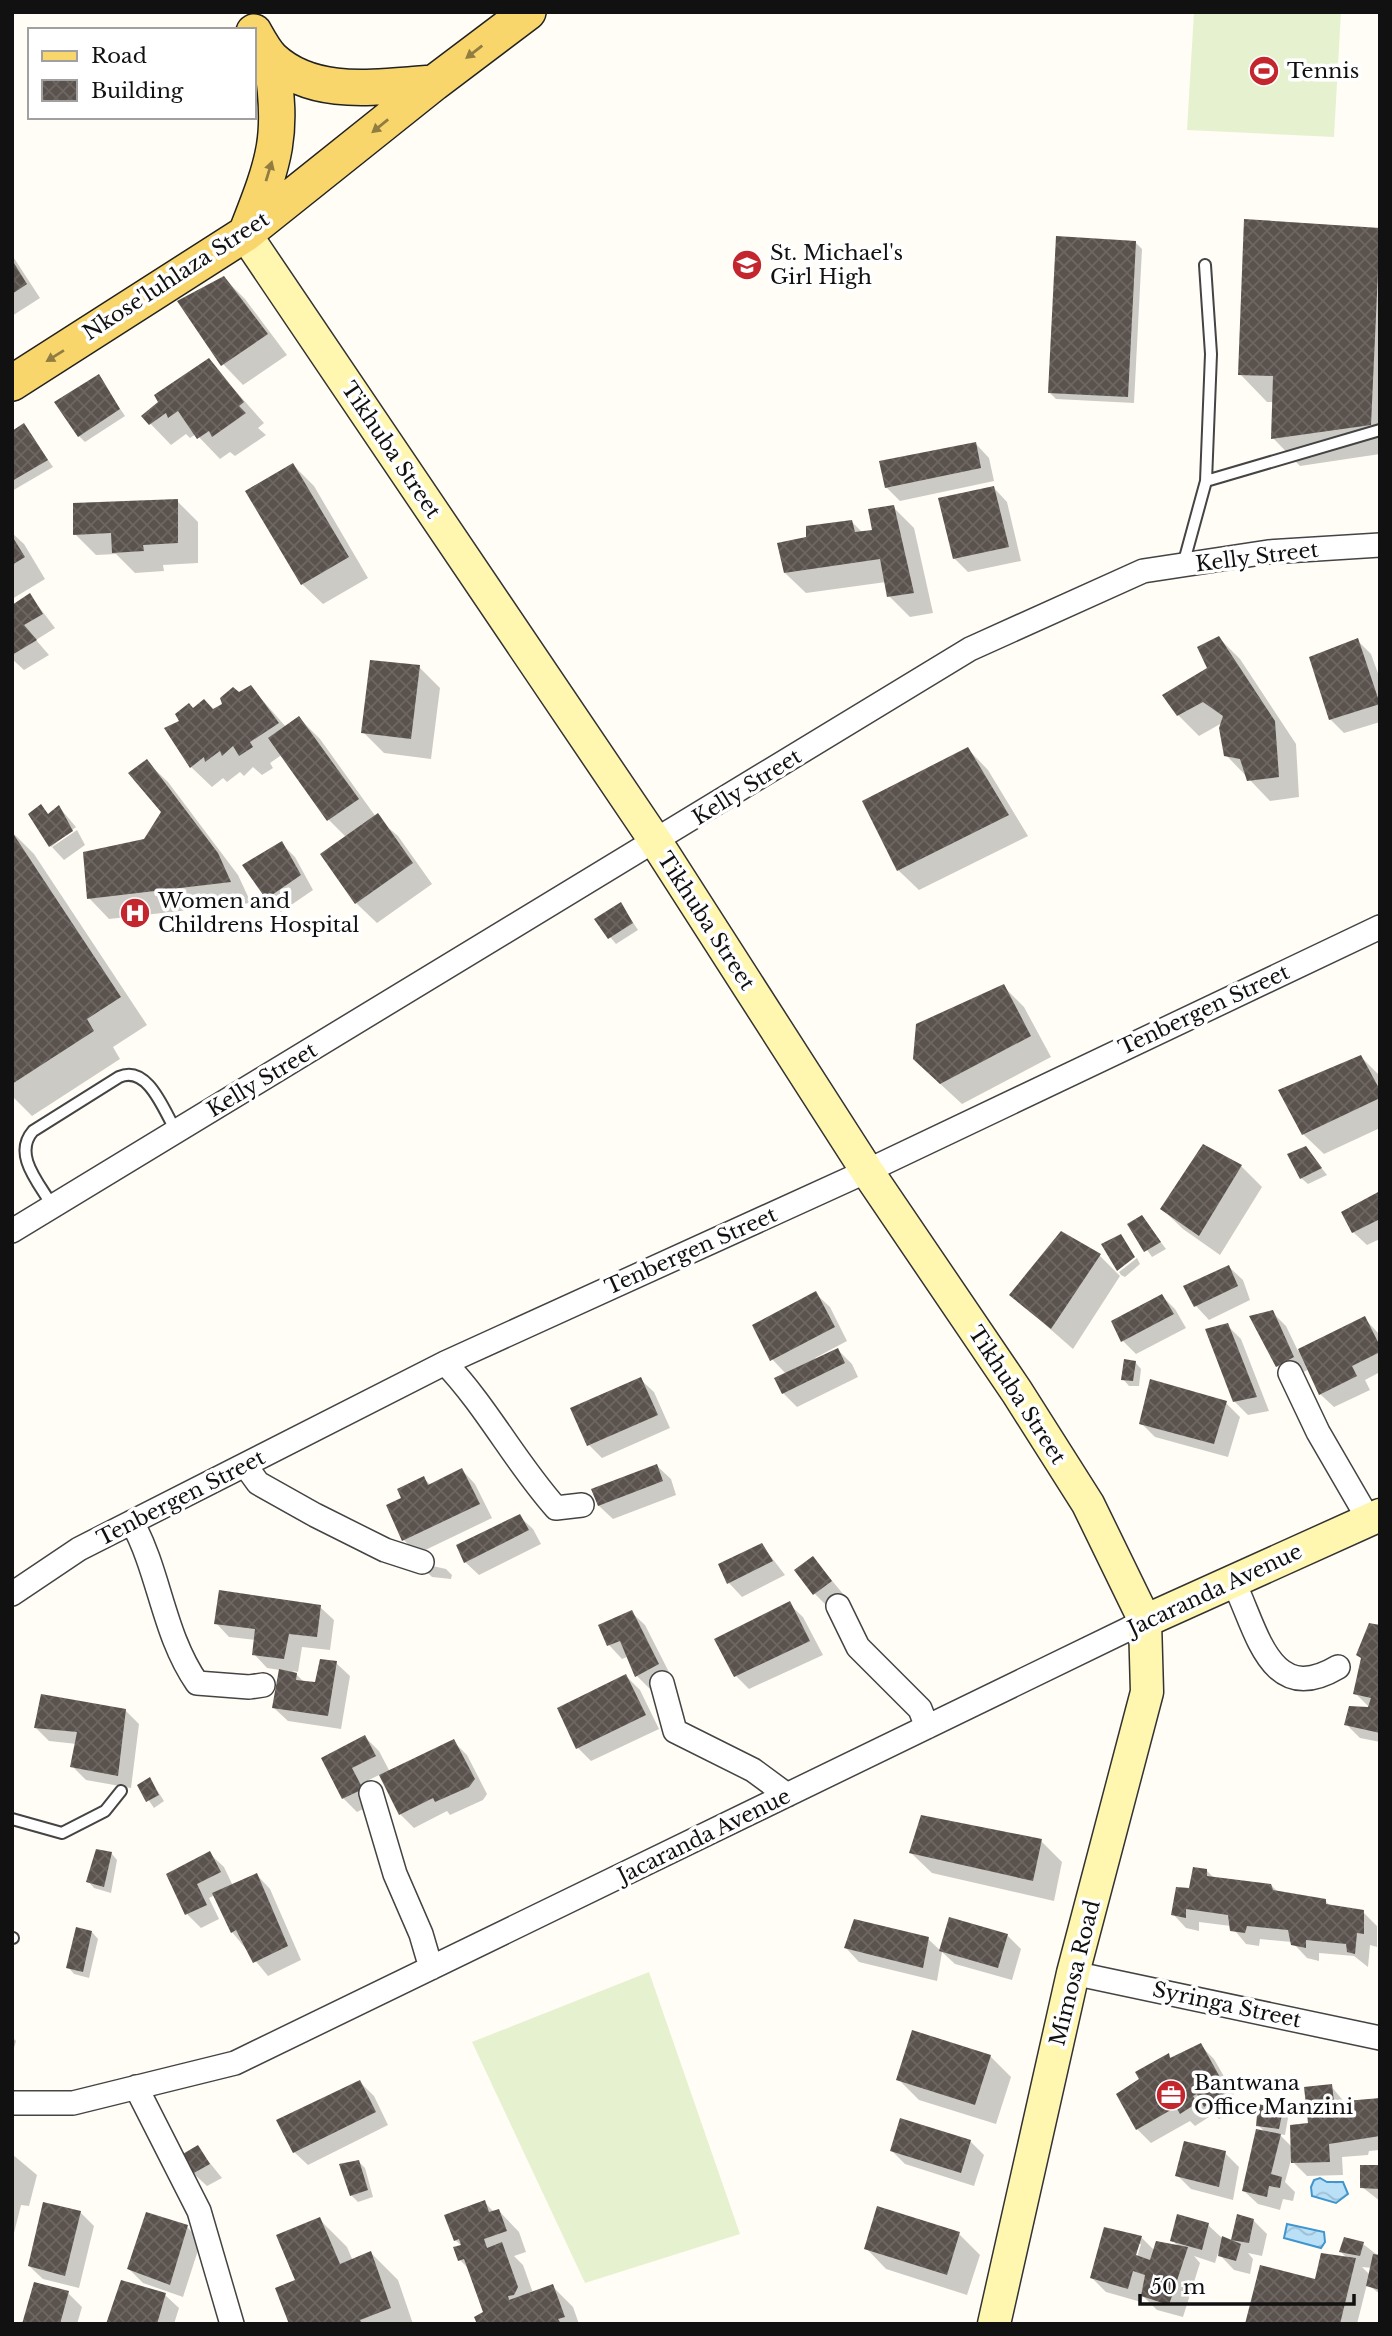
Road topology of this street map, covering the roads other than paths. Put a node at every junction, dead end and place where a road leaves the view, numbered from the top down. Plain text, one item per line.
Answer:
1 (241, 12) edge
2 (519, 15) edge
3 (251, 28) edge
4 (259, 40) edge
5 (433, 83) junction
6 (246, 234) junction
7 (1205, 265) dead end
8 (12, 383) edge
9 (1380, 430) edge
10 (1206, 481) junction
11 (1380, 545) edge
12 (1183, 565) junction
13 (656, 842) junction
14 (1380, 927) edge
15 (177, 1132) junction
16 (867, 1171) junction
17 (53, 1207) junction
18 (12, 1231) edge
19 (444, 1363) junction
20 (1290, 1373) dead end
21 (245, 1465) junction
22 (582, 1505) dead end
23 (1374, 1518) edge
24 (132, 1522) junction
25 (422, 1562) dead end
26 (1233, 1581) junction
27 (12, 1594) edge
28 (838, 1606) dead end
29 (1145, 1621) junction
30 (1338, 1667) dead end
31 (662, 1683) dead end
32 (263, 1685) dead end
33 (927, 1727) junction
34 (121, 1791) dead end
35 (372, 1793) dead end
36 (787, 1795) junction
37 (12, 1819) edge
38 (431, 1968) junction
39 (1073, 1973) junction
40 (1380, 2038) edge
41 (136, 2087) junction
42 (12, 2103) edge
43 (232, 2324) edge
44 (993, 2324) edge

1 - 3 main road
2 -> 5 main road, Nkose'luhlaza Street
4 - 5 main road
6 -> 4 main road
5 -> 6 main road, Nkose'luhlaza Street
6 -> 8 main road, Nkose'luhlaza Street
6 - 13 street, Tikhuba Street
7 - 10 lane
9 - 10 lane
10 - 12 lane
11 - 12 street, Kelly Street
12 - 13 street, Kelly Street
13 - 15 street, Kelly Street
13 - 16 street, Tikhuba Street
14 - 16 street, Tenbergen Street
15 - 17 street, Kelly Street
15 - 17 lane
16 - 19 street, Tenbergen Street
16 - 29 street, Tikhuba Street
17 - 18 street, Kelly Street
19 - 21 street, Tenbergen Street
19 - 22 street
20 - 23 street
21 - 24 street, Tenbergen Street
21 - 25 street
23 - 26 street, Jacaranda Avenue
24 - 27 street, Tenbergen Street
24 - 32 street
26 - 29 street, Jacaranda Avenue
26 - 30 street
28 - 33 street
29 - 33 street, Jacaranda Avenue
29 - 39 street, Mimosa Road
31 - 36 street
33 - 36 street, Jacaranda Avenue
34 - 37 lane
35 - 38 street
36 - 38 street, Jacaranda Avenue
38 - 41 street, Jacaranda Avenue
39 - 40 street, Syringa Street
39 - 44 street, Mimosa Road
41 - 42 street, Jacaranda Avenue
41 - 43 street

